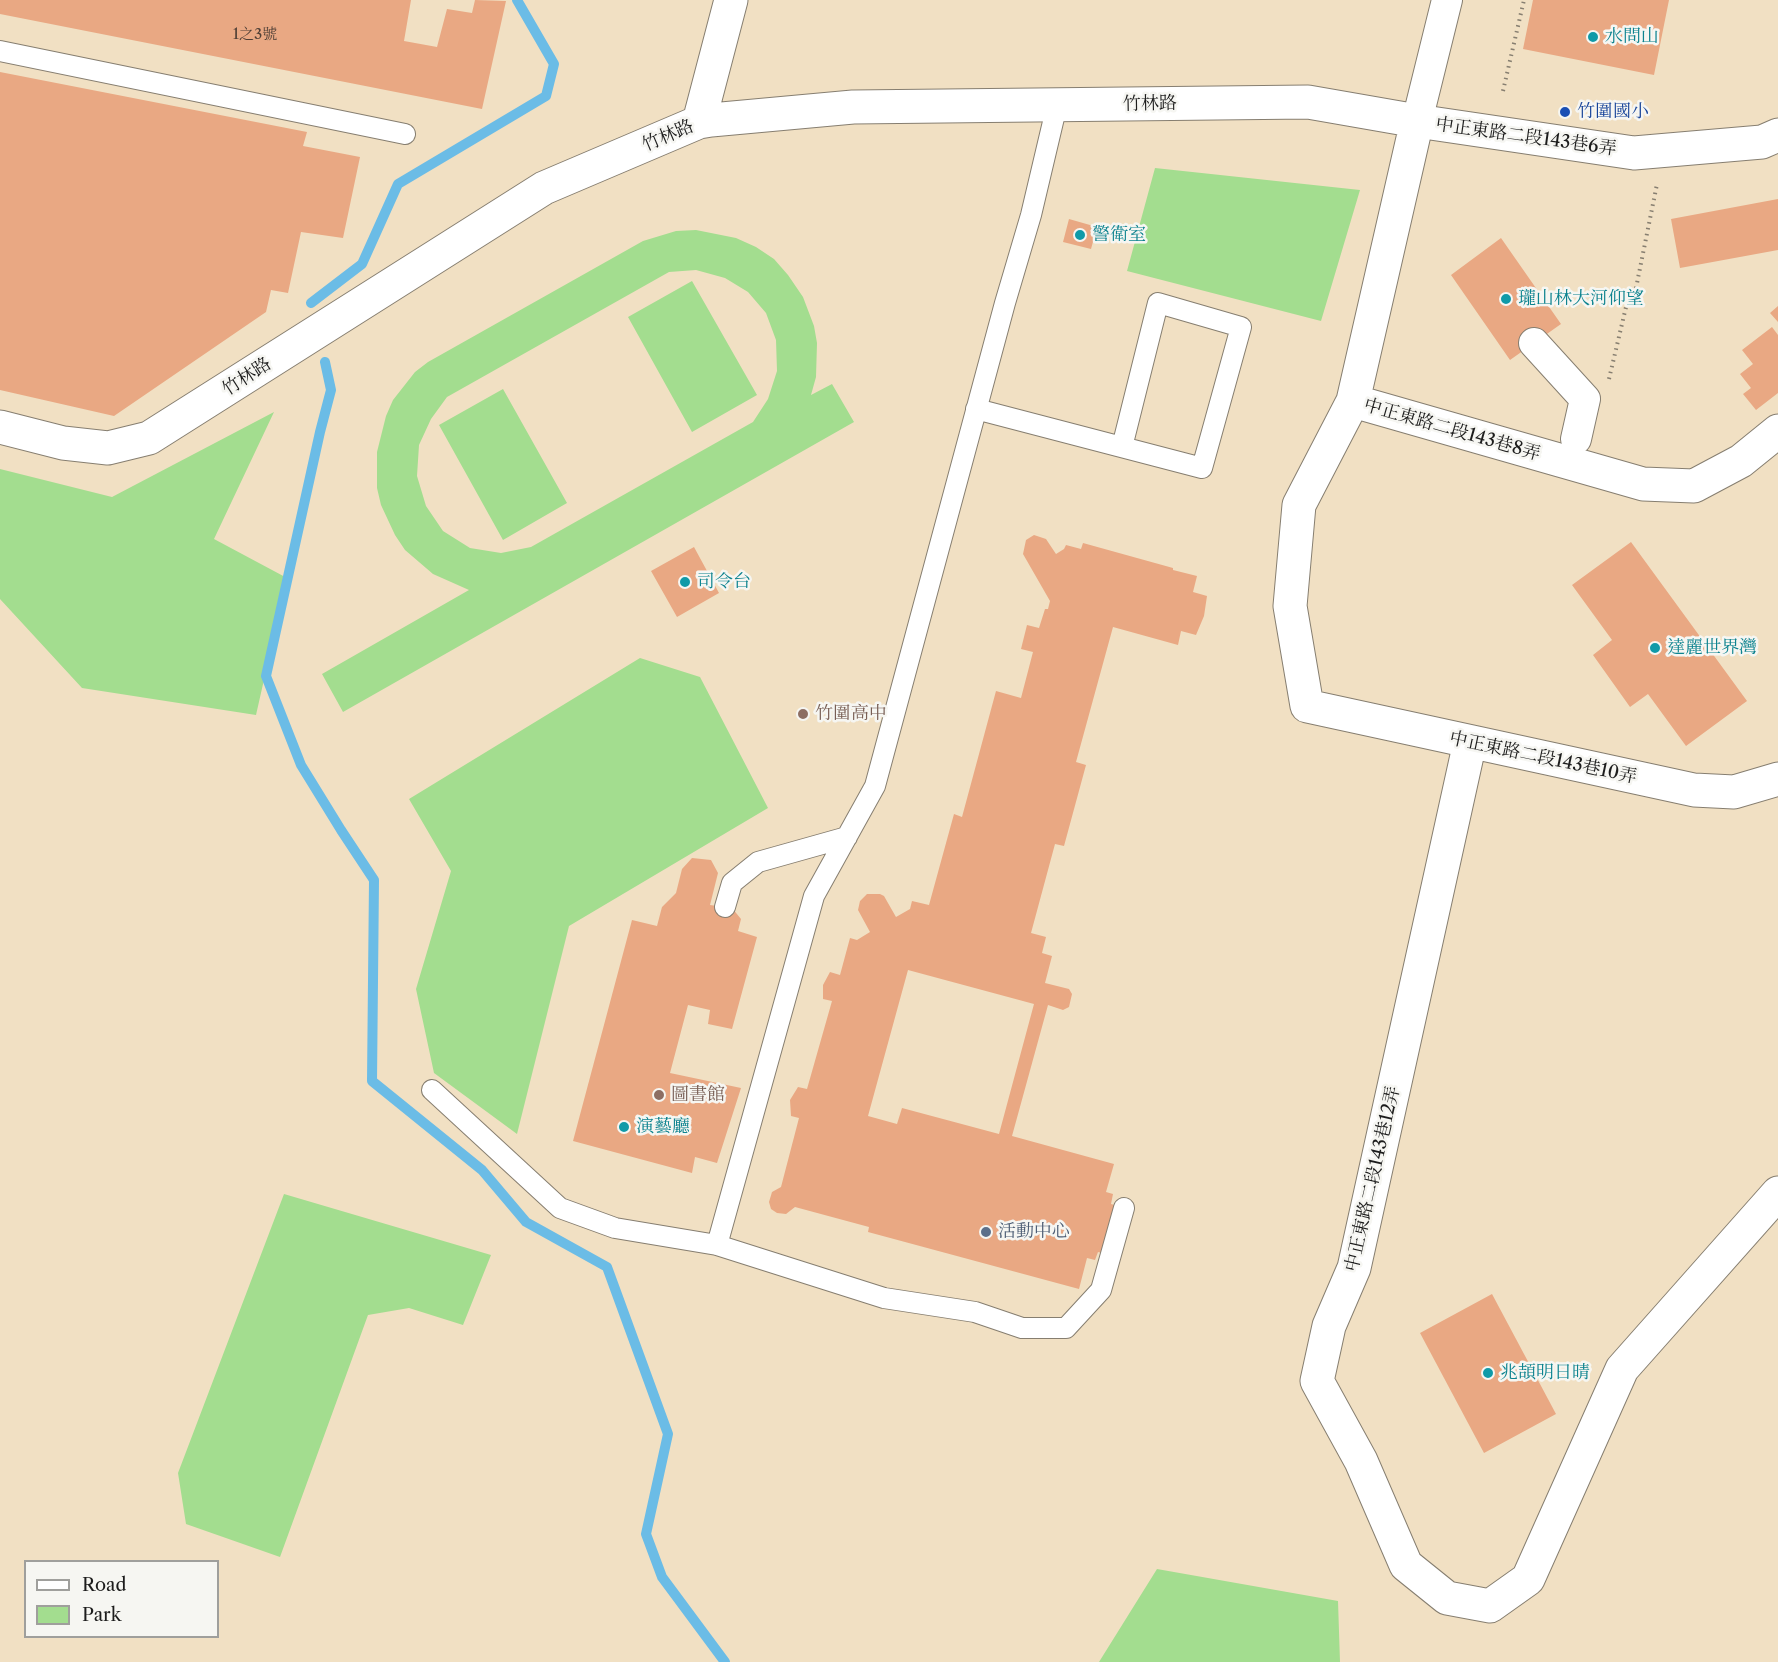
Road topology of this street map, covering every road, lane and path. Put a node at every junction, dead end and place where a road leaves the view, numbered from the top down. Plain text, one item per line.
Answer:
1 (731, 0) edge
2 (1447, 0) edge
3 (1524, 0) edge
4 (0, 51) edge
5 (1503, 91) dead end
6 (1057, 105) junction
7 (1417, 121) junction
8 (699, 122) junction
9 (405, 134) dead end
10 (1778, 135) edge
11 (1657, 184) dead end
12 (1534, 343) dead end
13 (1607, 387) dead end
14 (1353, 401) junction
15 (976, 409) junction
16 (0, 427) edge
17 (1778, 431) edge
18 (1576, 439) dead end
19 (1122, 447) junction
20 (1307, 706) joint
21 (1470, 742) junction
22 (1778, 779) edge
23 (847, 837) junction
24 (725, 907) dead end
25 (432, 1090) dead end
26 (1778, 1193) edge
27 (1124, 1208) dead end
28 (717, 1245) junction

1 - 8 street
2 - 7 street
3 - 5 path
4 - 9 lane
6 - 7 street, 竹林路
6 - 8 street, 竹林路
6 - 15 lane
7 - 10 street, 中正東路二段143巷6弄
7 - 14 street, 中正東路二段143巷6弄
8 - 16 street, 竹林路
11 - 13 path
12 - 18 street
14 - 17 street, 中正東路二段143巷8弄
14 - 20 street, 中正東路二段143巷8弄
15 - 19 lane
15 - 23 lane
19 - 19 lane
20 - 21 street, 中正東路二段143巷10弄
21 - 22 street, 中正東路二段143巷10弄
21 - 26 street, 中正東路二段143巷12弄
23 - 24 lane
23 - 28 lane
25 - 28 lane
27 - 28 lane

